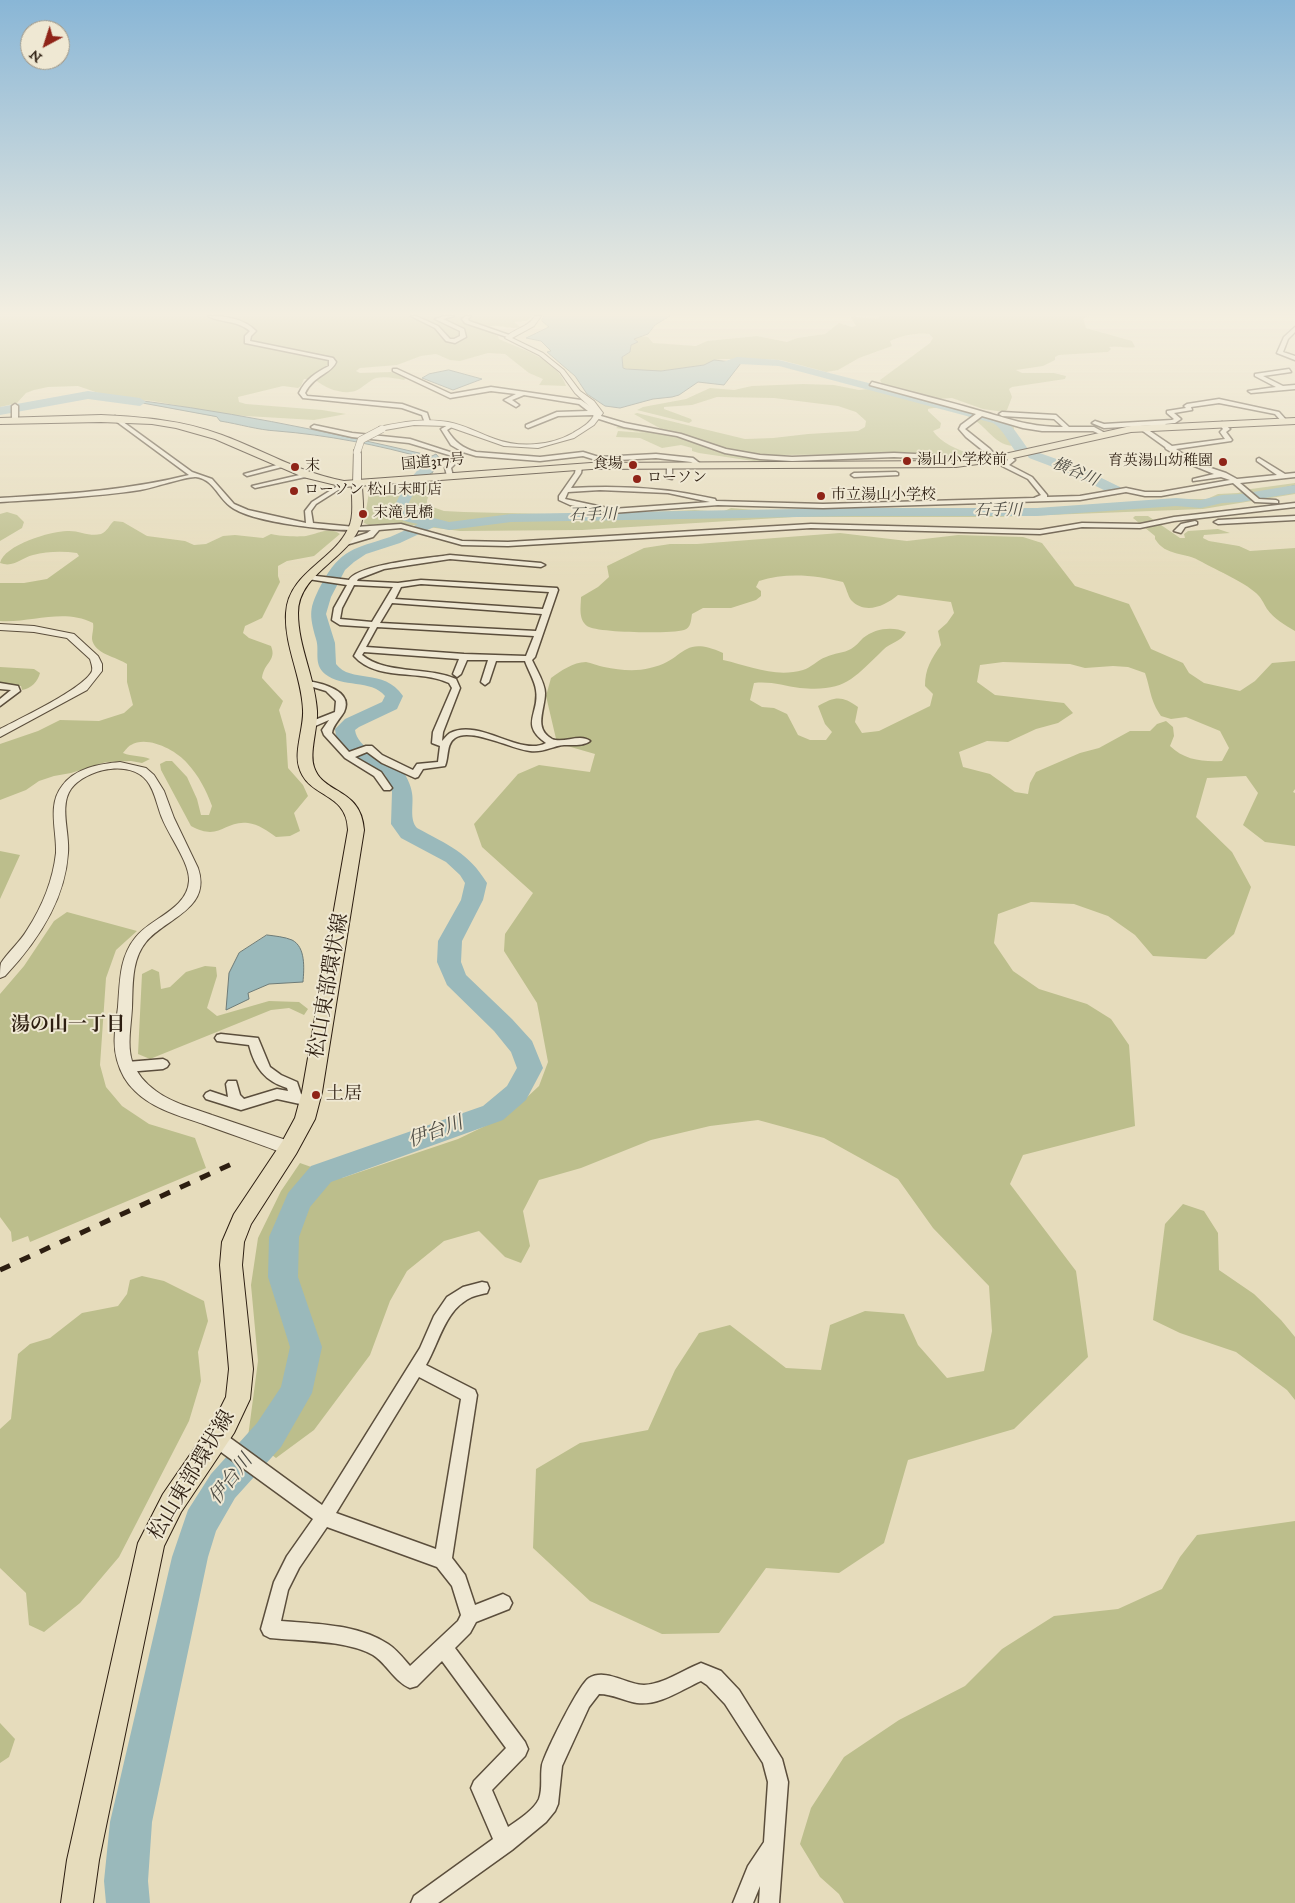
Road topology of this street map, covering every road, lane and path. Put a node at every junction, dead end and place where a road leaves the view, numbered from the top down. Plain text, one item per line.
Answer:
1 (379, 405) edge
2 (587, 405) edge
3 (592, 405) edge
4 (951, 405) edge
5 (966, 405) edge
6 (1194, 405) edge
7 (1237, 405) edge
8 (981, 414) junction
9 (596, 415) junction
10 (115, 418) junction
11 (0, 420) edge
12 (1290, 421) edge
13 (427, 422) junction
14 (1095, 423) dead end
15 (1222, 424) junction
16 (452, 425) junction
17 (1162, 425) junction
18 (528, 426) dead end
19 (314, 427) dead end
20 (1067, 428) junction
21 (1142, 428) junction
22 (1104, 434) junction
23 (1168, 448) junction
24 (1009, 457) junction
25 (1182, 457) junction
26 (996, 459) junction
27 (1260, 460) dead end
28 (1165, 461) dead end
29 (595, 462) junction
30 (956, 464) junction
31 (284, 465) junction
32 (699, 465) junction
33 (669, 466) junction
34 (579, 467) junction
35 (852, 470) junction
36 (247, 474) dead end
37 (896, 474) dead end
38 (1224, 474) junction
39 (195, 475) junction
40 (308, 475) junction
41 (1295, 475) edge
42 (1283, 476) junction
43 (447, 477) junction
44 (670, 478) dead end
45 (1195, 480) dead end
46 (1236, 481) junction
47 (392, 482) joint
48 (350, 484) junction
49 (858, 485) dead end
50 (255, 486) dead end
51 (566, 490) junction
52 (1046, 496) junction
53 (1064, 499) junction
54 (0, 500) edge
55 (1034, 500) junction
56 (1295, 501) edge
57 (1295, 505) edge
58 (775, 506) junction
59 (827, 515) junction
60 (1295, 518) edge
61 (310, 524) junction
62 (377, 528) junction
63 (1178, 531) dead end
64 (350, 536) junction
65 (541, 564) dead end
66 (313, 578) junction
67 (352, 583) junction
68 (398, 585) junction
69 (390, 602) junction
70 (546, 612) junction
71 (374, 624) junction
72 (0, 627) edge
73 (540, 634) junction
74 (361, 649) junction
75 (464, 657) junction
76 (493, 658) junction
77 (528, 659) junction
78 (456, 674) dead end
79 (485, 682) dead end
80 (307, 684) junction
81 (0, 686) edge
82 (0, 703) edge
83 (336, 714) junction
84 (310, 725) junction
85 (0, 734) edge
86 (585, 741) dead end
87 (552, 743) junction
88 (445, 745) junction
89 (350, 755) junction
90 (387, 788) dead end
91 (0, 973) edge
92 (220, 1038) dead end
93 (163, 1064) dead end
94 (127, 1067) junction
95 (232, 1084) dead end
96 (210, 1096) dead end
97 (302, 1099) junction
98 (241, 1105) junction
99 (289, 1148) junction
100 (482, 1288) dead end
101 (416, 1367) junction
102 (216, 1438) junction
103 (324, 1517) junction
104 (442, 1560) junction
105 (503, 1603) dead end
106 (470, 1616) junction
107 (443, 1647) junction
108 (774, 1842) junction
109 (505, 1843) junction
110 (76, 1903) edge
111 (421, 1903) edge
112 (743, 1903) edge
113 (769, 1903) edge

1 - 13 street
2 - 9 street
3 - 9 street
4 - 8 street
5 - 20 street
6 - 17 street
7 - 12 street
8 - 20 street
8 - 26 street
9 - 16 street
9 - 18 street
9 - 30 street
10 - 11 highway, 国道317号
10 - 31 highway, 国道317号
10 - 39 street
12 - 15 highway, 国道317号
13 - 16 street
13 - 48 street, bridge
14 - 17 street
15 - 17 highway, 国道317号
15 - 23 street
16 - 29 street
17 - 21 highway, 国道317号
19 - 43 street
20 - 22 street
21 - 22 highway, 国道317号
21 - 23 street
22 - 24 highway, 国道317号
23 - 25 street
24 - 26 highway, 国道317号
24 - 52 street
25 - 28 street
25 - 38 street
26 - 30 highway, 国道317号
27 - 42 street
29 - 32 street
29 - 33 highway, 国道317号
29 - 34 highway, 国道317号
30 - 35 highway, 国道317号
31 - 36 street
31 - 40 highway, 国道317号
32 - 33 highway, 国道317号
32 - 35 highway, 国道317号
33 - 44 street
34 - 43 highway, 国道317号
34 - 51 street
35 - 37 street
35 - 49 street
38 - 45 street
38 - 46 street
39 - 54 street
39 - 61 street
40 - 48 highway, 国道317号
40 - 50 street
41 - 42 street
42 - 46 street
43 - 47 highway, 国道317号
46 - 53 street
46 - 56 street
47 - 48 highway, 国道317号
48 - 61 street
48 - 64 main road
51 - 58 street
51 - 58 street
52 - 53 street
52 - 55 street
53 - 55 street
55 - 59 street
57 - 59 street
58 - 59 street
59 - 62 street
60 - 63 street
61 - 64 street
62 - 64 street
62 - 64 street
64 - 66 main road, 松山東部環状線
65 - 67 street
66 - 67 street
66 - 80 main road, 松山東部環状線
67 - 68 street
67 - 71 street
68 - 69 street
68 - 70 street
69 - 70 street
69 - 71 street
70 - 73 street
71 - 73 street
71 - 74 street
72 - 85 street
73 - 77 street
74 - 75 street
74 - 88 street
75 - 76 street
75 - 78 street
76 - 77 street
76 - 79 street
77 - 87 street
80 - 83 street
80 - 84 main road, 松山東部環状線
81 - 82 street
83 - 84 street
83 - 89 street
84 - 97 main road, 松山東部環状線
86 - 87 street
87 - 88 street
88 - 89 street
89 - 90 street
91 - 94 street
92 - 97 street
93 - 94 street
94 - 99 street
95 - 98 street
96 - 98 street
97 - 98 street
97 - 99 main road, 松山東部環状線
99 - 102 main road, 松山東部環状線
100 - 101 street
101 - 103 street
101 - 104 street
102 - 103 street
102 - 110 main road, 松山東部環状線
103 - 104 street
103 - 107 street
104 - 106 street
105 - 106 street
106 - 107 street
107 - 109 street
108 - 109 street
108 - 112 street
108 - 113 street
109 - 111 street

